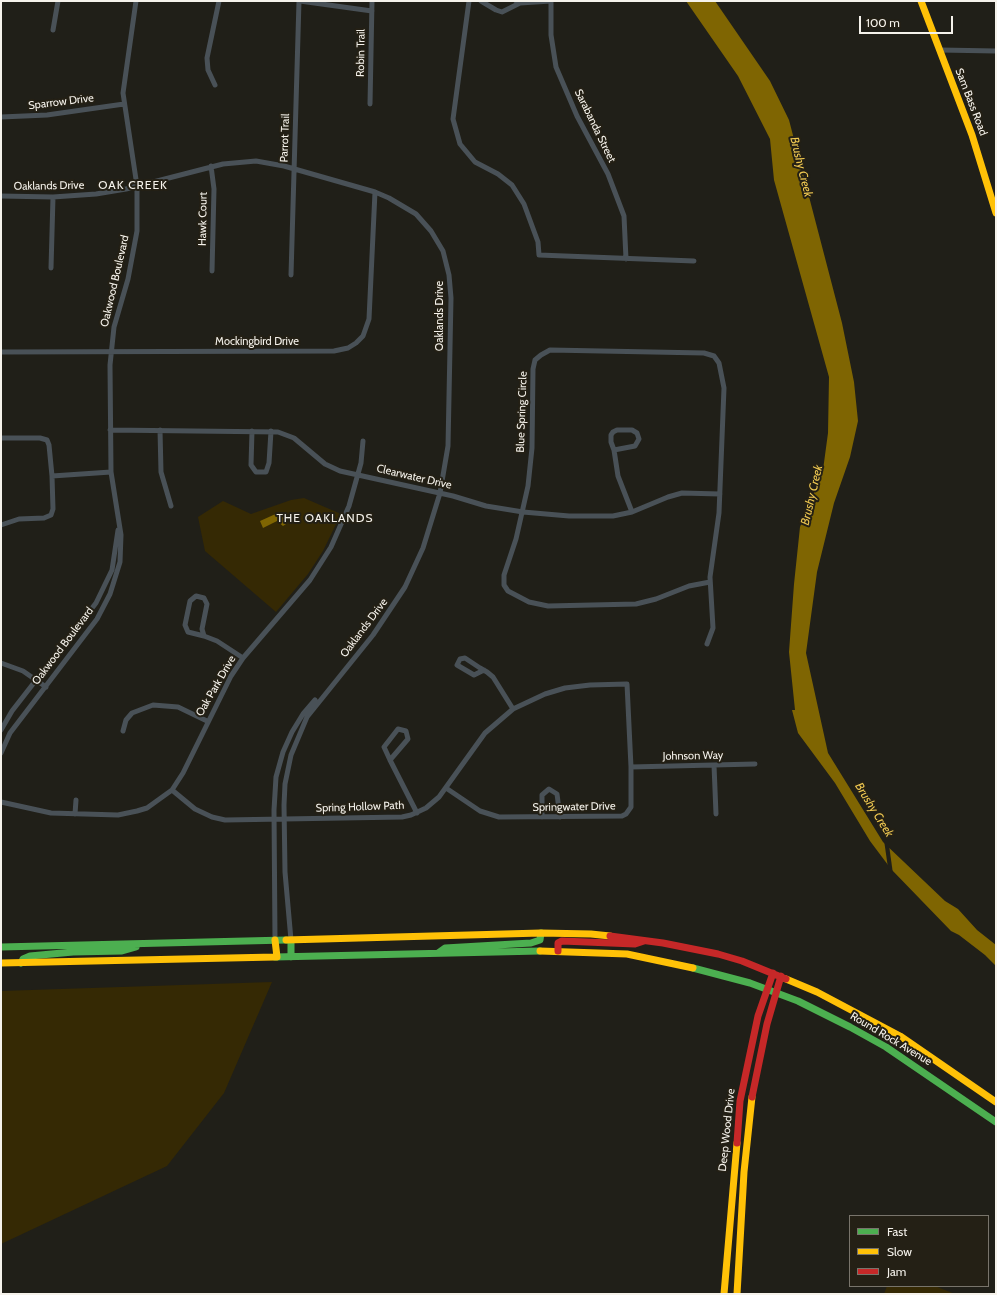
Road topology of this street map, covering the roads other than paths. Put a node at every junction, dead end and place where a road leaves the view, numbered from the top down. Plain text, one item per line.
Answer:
1 (58, 1) edge
2 (136, 1) edge
3 (218, 1) edge
4 (300, 1) edge
5 (372, 1) edge
6 (469, 1) edge
7 (481, 1) edge
8 (551, 1) edge
9 (921, 1) edge
10 (518, 2) edge
11 (372, 11) junction
12 (53, 30) dead end
13 (940, 50) junction
14 (996, 51) edge
15 (215, 85) dead end
16 (124, 104) junction
17 (370, 104) dead end
18 (1, 117) edge
19 (211, 166) junction
20 (294, 169) junction
21 (137, 186) junction
22 (375, 192) junction
23 (1, 196) edge
24 (53, 197) junction
25 (996, 213) edge
26 (626, 259) junction
27 (694, 261) dead end
28 (51, 268) dead end
29 (212, 271) dead end
30 (291, 275) dead end
31 (111, 351) junction
32 (1, 352) edge
33 (110, 430) junction
34 (160, 430) junction
35 (252, 431) junction
36 (271, 431) junction
37 (1, 438) edge
38 (363, 441) dead end
39 (614, 450) junction
40 (110, 472) junction
41 (358, 475) junction
42 (52, 476) junction
43 (440, 493) junction
44 (720, 494) junction
45 (171, 506) dead end
46 (523, 512) junction
47 (632, 512) junction
48 (118, 519) junction
49 (1, 525) edge
50 (710, 582) junction
51 (204, 636) junction
52 (707, 644) dead end
53 (243, 658) junction
54 (1, 663) edge
55 (484, 670) junction
56 (36, 680) junction
57 (334, 682) junction
58 (627, 684) joint
59 (46, 686) junction
60 (513, 709) junction
61 (207, 721) junction
62 (1, 730) edge
63 (123, 731) dead end
64 (1, 753) edge
65 (390, 760) junction
66 (755, 764) dead end
67 (714, 766) junction
68 (631, 767) junction
69 (446, 788) junction
70 (172, 790) junction
71 (76, 800) dead end
72 (1, 802) edge
73 (417, 813) junction
74 (75, 814) junction
75 (716, 814) dead end
76 (542, 817) junction
77 (560, 817) junction
78 (284, 818) junction
79 (274, 819) junction
80 (541, 933) junction
81 (275, 940) junction
82 (291, 940) junction
83 (646, 940) junction
84 (144, 944) junction
85 (1, 947) edge
86 (558, 951) junction
87 (436, 954) junction
88 (277, 957) junction
89 (291, 957) junction
90 (1, 963) edge
91 (21, 963) junction
92 (772, 973) junction
93 (781, 976) junction
94 (767, 989) junction
95 (776, 993) junction
96 (996, 1102) edge
97 (996, 1122) edge
98 (724, 1294) edge
99 (737, 1294) edge

1 - 12 street
2 - 16 street, Oakwood Boulevard
3 - 15 street
4 - 11 street
4 - 20 street, Parrot Trail
5 - 11 street, Robin Trail
6 - 26 street
7 - 10 street
8 - 10 street
8 - 26 street, Sarabanda Street
9 - 13 main road, Sam Bass Road
11 - 17 street, Robin Trail
13 - 14 street
13 - 25 main road, Sam Bass Road
16 - 18 street, Sparrow Drive
16 - 21 street, Oakwood Boulevard
19 - 20 street, Oaklands Drive
19 - 21 street, Oaklands Drive
19 - 29 street, Hawk Court
20 - 22 street, Oaklands Drive
20 - 30 street, Parrot Trail
21 - 24 street, Oaklands Drive
21 - 31 street, Oakwood Boulevard
22 - 31 street, Mockingbird Drive
22 - 43 street, Oaklands Drive
23 - 24 street, Oaklands Drive
24 - 28 street
26 - 27 street
31 - 32 street, Mockingbird Drive
31 - 33 street, Oakwood Boulevard
33 - 34 street, Clearwater Drive
33 - 40 street, Oakwood Boulevard
34 - 35 street, Clearwater Drive
34 - 45 street
35 - 36 street, Clearwater Drive
35 - 36 street
36 - 41 street, Clearwater Drive
37 - 42 street
38 - 41 street, Oak Park Drive
39 - 39 street
39 - 47 street
40 - 42 street
40 - 48 street, Oakwood Boulevard
41 - 43 street, Clearwater Drive
41 - 53 street, Oak Park Drive
42 - 49 street
43 - 46 street, Clearwater Drive
43 - 57 street, Oaklands Drive
44 - 46 street, Blue Spring Circle
44 - 47 street, Clearwater Drive
44 - 50 street, Blue Spring Circle
46 - 47 street, Clearwater Drive
46 - 50 street, Blue Spring Circle
48 - 56 street, Oakwood Boulevard
48 - 59 street, Oakwood Boulevard
50 - 52 street
51 - 51 street
51 - 53 street
53 - 61 street, Oak Park Drive
54 - 56 street
55 - 55 street
55 - 60 street
56 - 59 street
56 - 62 street, Oakwood Boulevard
57 - 78 street, Oaklands Drive
57 - 79 street, Oaklands Drive
58 - 60 street, Spring Hollow Path
58 - 68 street, Springwater Drive
59 - 64 street, Oakwood Boulevard
60 - 69 street, Spring Hollow Path
61 - 63 street
61 - 70 street, Oak Park Drive
65 - 65 street
65 - 73 street
66 - 67 street, Johnson Way
67 - 68 street, Johnson Way
67 - 75 street
68 - 77 street, Springwater Drive
69 - 73 street, Spring Hollow Path
69 - 76 street, Springwater Drive
70 - 74 street, Oak Park Drive
70 - 79 street, Spring Hollow Path
71 - 74 street
72 - 74 street, Oak Park Drive
73 - 78 street, Spring Hollow Path
76 - 77 street, Springwater Drive
76 - 77 street
78 - 79 street, Spring Hollow Path
78 - 82 street, Oaklands Drive
79 - 81 street, Oaklands Drive
80 - 82 main road, Round Rock Avenue
80 - 83 main road, Round Rock Avenue
80 - 87 main road
81 - 82 main road, Round Rock Avenue
81 - 84 main road, Round Rock Avenue
81 - 88 main road
82 - 89 main road
83 - 86 main road
83 - 92 main road, Round Rock Avenue
84 - 85 main road, Round Rock Avenue
84 - 91 main road
86 - 87 main road, Round Rock Avenue
86 - 94 main road, Round Rock Avenue
87 - 89 main road, Round Rock Avenue
88 - 89 main road, Round Rock Avenue
88 - 91 main road, Round Rock Avenue
90 - 91 main road, Round Rock Avenue
92 - 93 main road, Round Rock Avenue
92 - 94 main road, Deep Wood Drive
93 - 95 main road, Deep Wood Drive
93 - 96 main road, Round Rock Avenue
94 - 95 main road, Round Rock Avenue
94 - 98 main road, Deep Wood Drive
95 - 97 main road, Round Rock Avenue
95 - 99 main road, Deep Wood Drive

